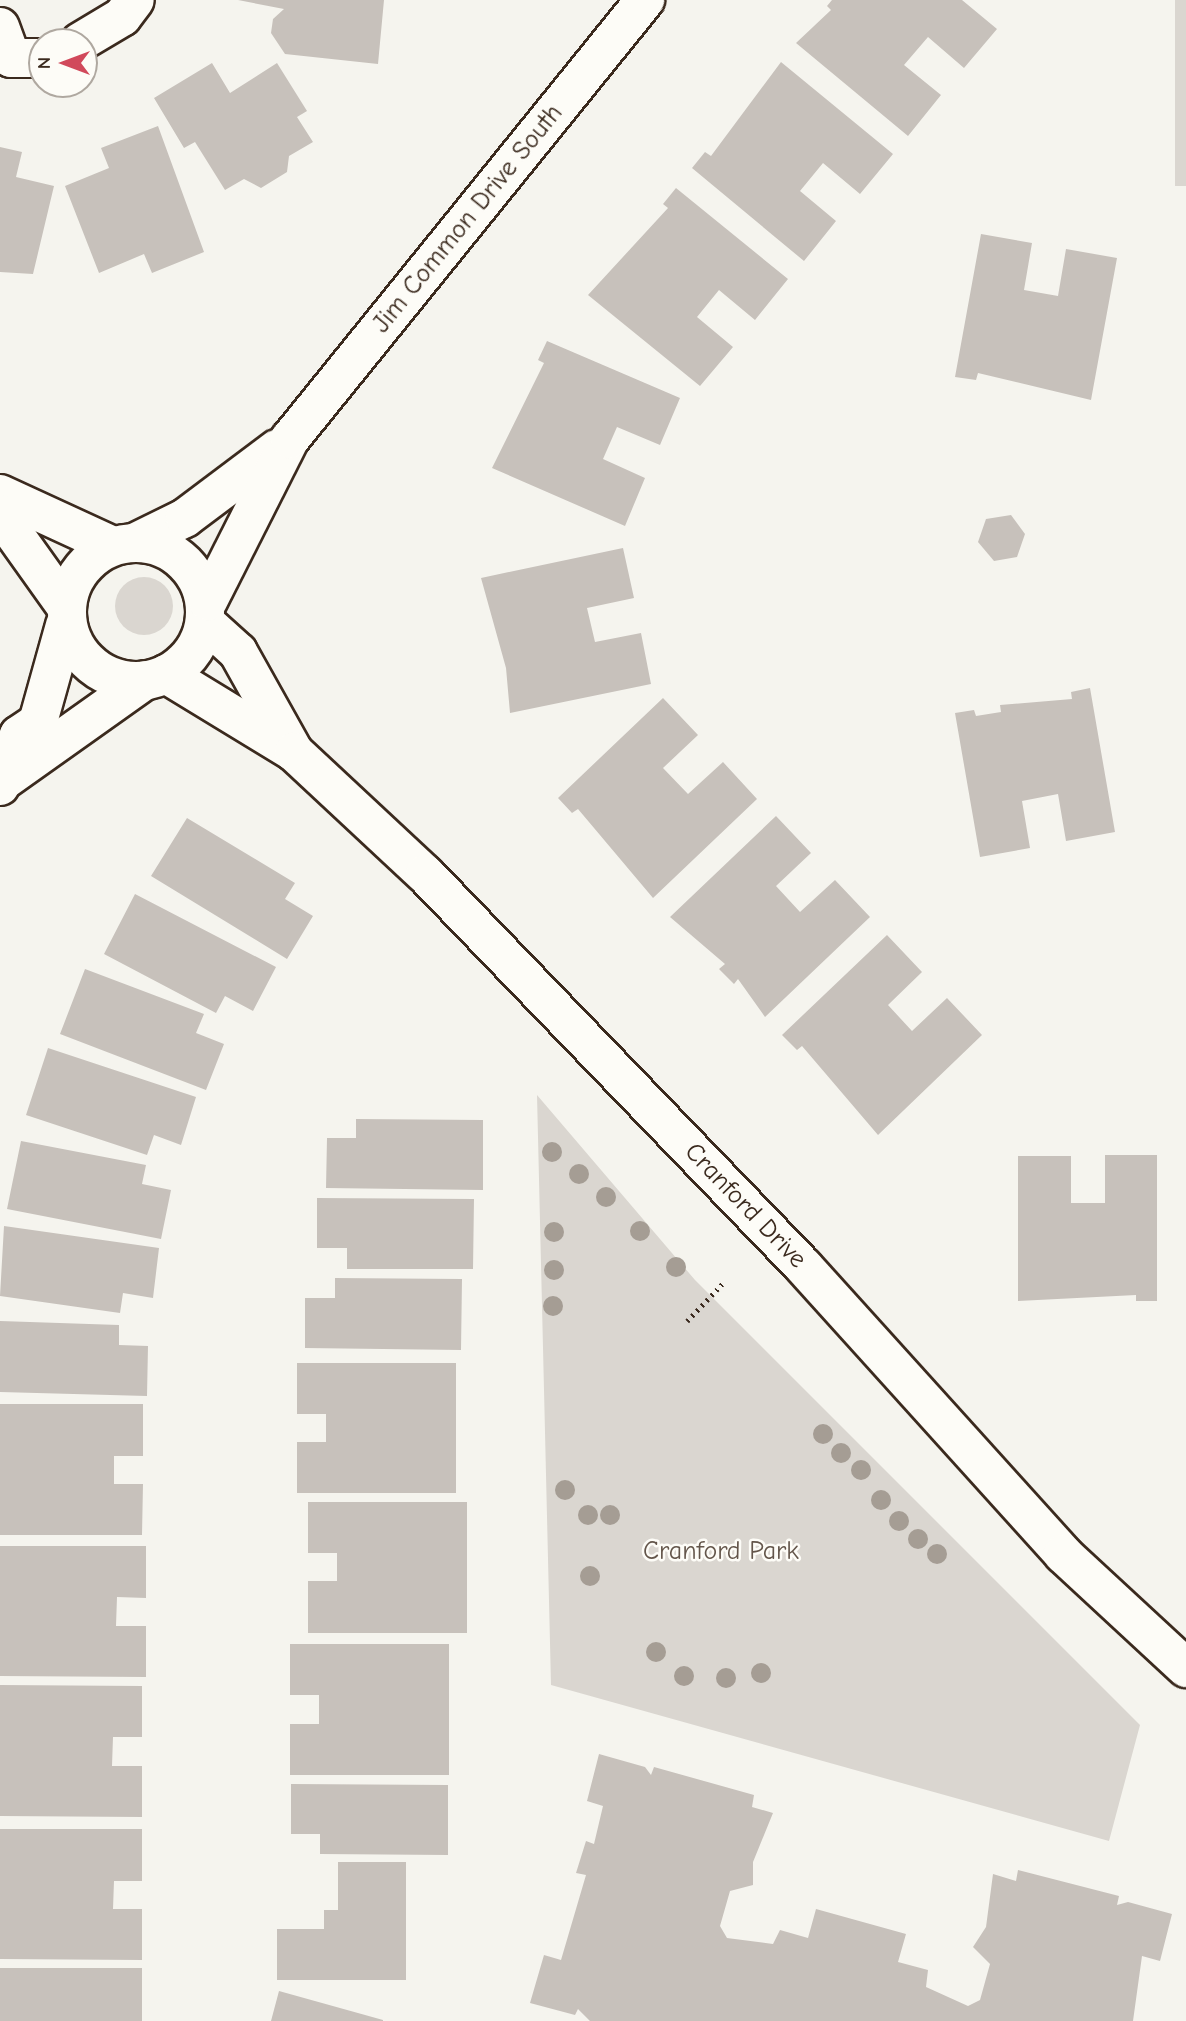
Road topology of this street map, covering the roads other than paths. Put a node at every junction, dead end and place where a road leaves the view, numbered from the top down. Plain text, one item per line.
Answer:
1 (135, 0) edge
2 (645, 0) edge
3 (0, 27) edge
4 (98, 31) edge
5 (28, 58) edge
6 (290, 439) junction
7 (0, 494) edge
8 (0, 514) edge
9 (124, 544) junction
10 (207, 612) junction
11 (65, 615) junction
12 (155, 677) junction
13 (294, 752) junction
14 (2, 783) edge
15 (1186, 1668) edge

1 - 4 street
2 - 6 street, Jim Common Drive South
3 - 5 street
6 - 9 street, Jim Common Drive South
6 - 10 street, Jim Common Drive South
7 - 9 street
8 - 11 street
9 - 10 street
9 - 11 street
10 - 12 street
10 - 13 street, Cranford Drive
11 - 12 street
11 - 14 street
12 - 13 street, Cranford Drive
12 - 14 street
13 - 15 street, Cranford Drive

